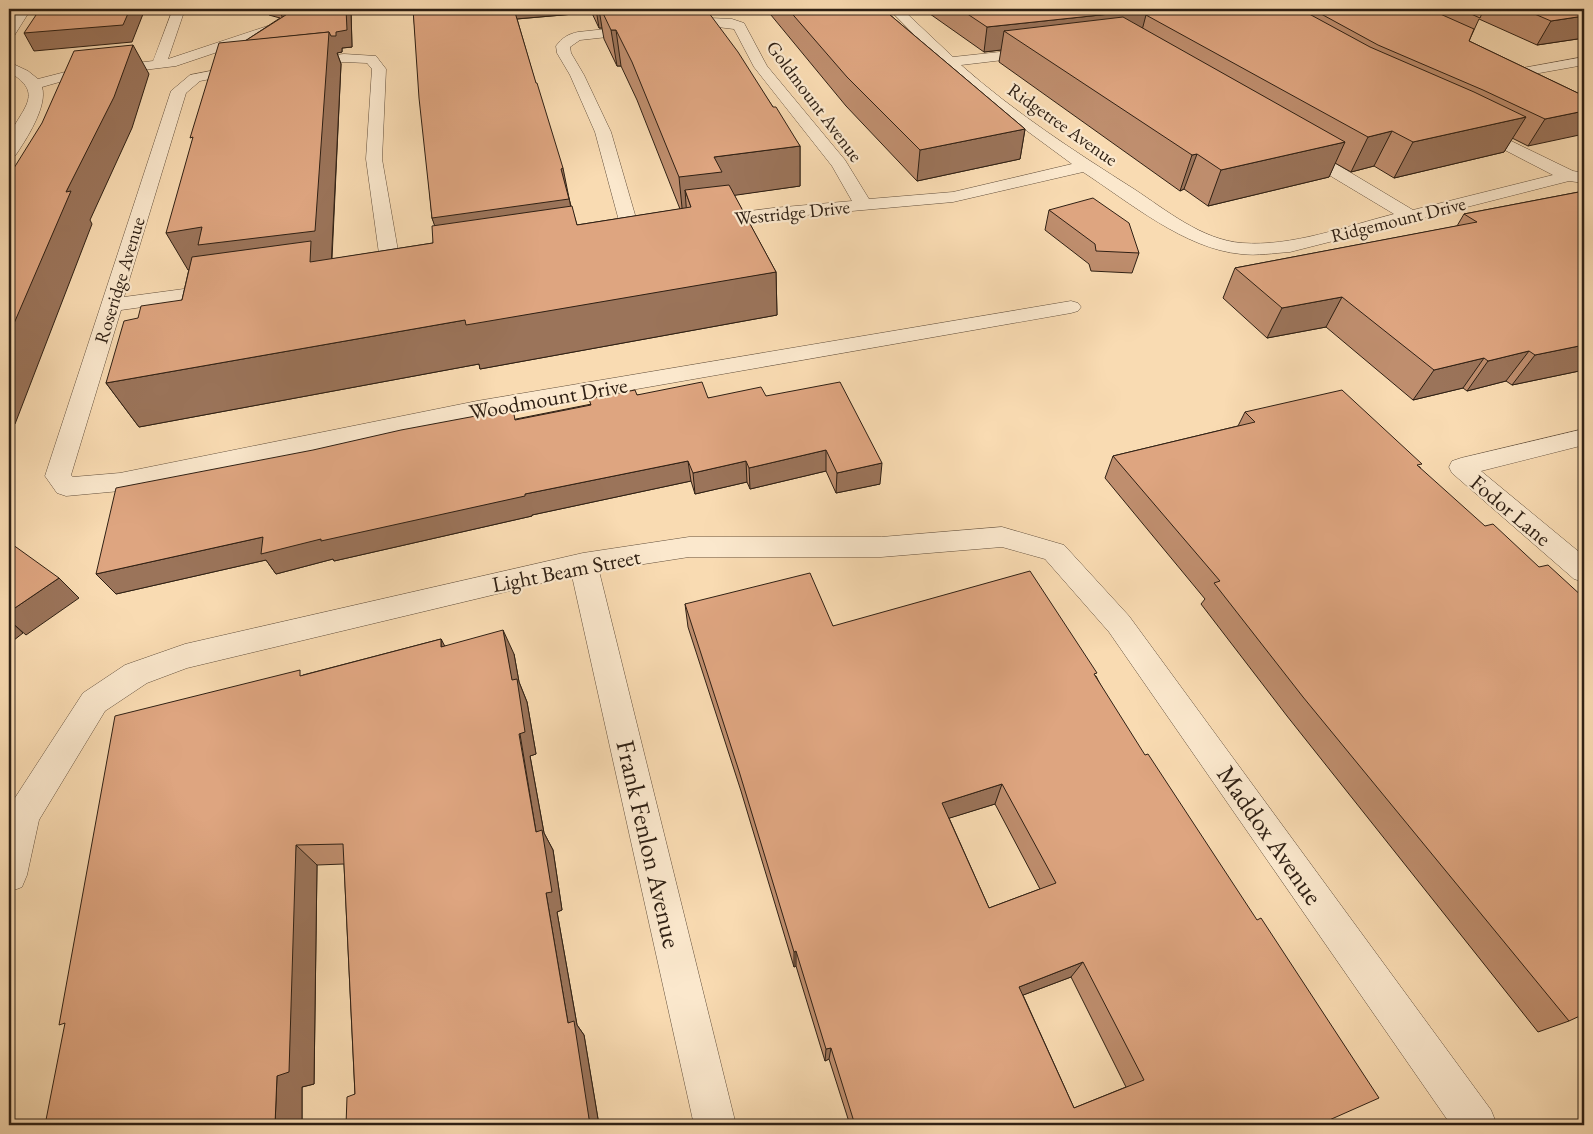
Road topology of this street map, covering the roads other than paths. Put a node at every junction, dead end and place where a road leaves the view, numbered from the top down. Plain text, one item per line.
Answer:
1 (25, 9) edge
2 (179, 9) edge
3 (331, 9) edge
4 (895, 9) edge
5 (11, 28) edge
6 (1048, 50) edge
7 (1584, 61) edge
8 (949, 62) junction
9 (288, 64) edge
10 (159, 65) junction
11 (9, 66) edge
12 (260, 67) edge
13 (1517, 73) edge
14 (34, 85) junction
15 (1462, 121) edge
16 (1285, 142) edge
17 (11, 144) edge
18 (1584, 163) edge
19 (1086, 166) junction
20 (1576, 177) edge
21 (864, 206) junction
22 (1410, 216) junction
23 (687, 224) edge
24 (649, 230) edge
25 (631, 232) junction
26 (612, 235) edge
27 (1227, 247) joint
28 (410, 265) edge
29 (391, 268) junction
30 (372, 270) edge
31 (237, 288) edge
32 (111, 305) junction
33 (1071, 307) dead end
34 (1584, 436) edge
35 (66, 487) joint
36 (1054, 552) joint
37 (583, 563) junction
38 (1584, 571) edge
39 (9, 875) edge
40 (715, 1125) edge
41 (1476, 1125) edge

1 - 5 street
2 - 10 street
3 - 10 street
4 - 8 street, Ridgetree Avenue
6 - 8 street
7 - 13 street
8 - 19 street, Ridgetree Avenue
9 - 29 street
10 - 14 street
11 - 14 street
12 - 32 street, Roseridge Avenue
14 - 17 street
15 - 20 street
16 - 22 street
18 - 20 street, Ridgemount Drive
19 - 21 street, Westridge Drive
19 - 27 street, Ridgetree Avenue
20 - 22 street, Ridgemount Drive
21 - 23 street, Westridge Drive
21 - 25 street, Goldmount Avenue
22 - 27 street, Ridgemount Drive
24 - 25 street
25 - 26 street
28 - 29 street
29 - 30 street
31 - 32 street
32 - 35 street, Roseridge Avenue
33 - 35 street, Woodmount Drive
34 - 38 street, Fodor Lane
36 - 37 street, Light Beam Street
36 - 41 street, Maddox Avenue
37 - 39 street, Light Beam Street
37 - 40 street, Frank Fenlon Avenue

